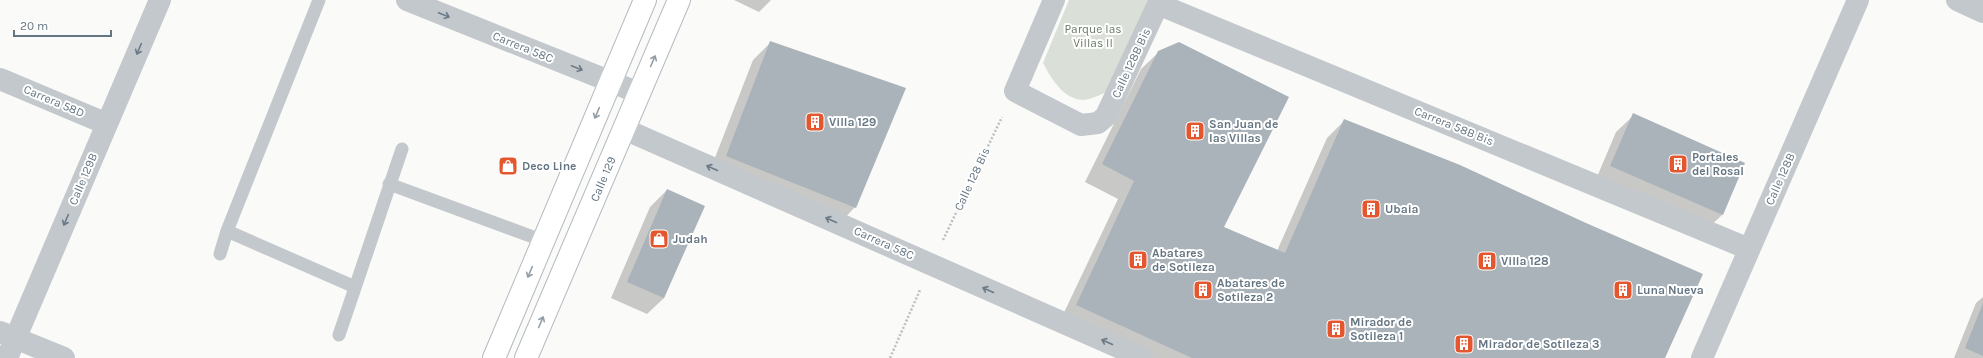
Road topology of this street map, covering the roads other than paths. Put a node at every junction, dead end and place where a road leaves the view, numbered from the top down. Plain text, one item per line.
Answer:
1 (160, 0) edge
2 (319, 0) edge
3 (407, 0) edge
4 (645, 0) edge
5 (679, 0) edge
6 (1054, 0) edge
7 (1858, 0) edge
8 (1957, 0) edge
9 (1159, 2) edge
10 (1983, 12) edge
11 (0, 79) edge
12 (610, 82) junction
13 (639, 93) junction
14 (107, 124) junction
15 (624, 129) junction
16 (402, 149) dead end
17 (389, 184) junction
18 (227, 231) junction
19 (544, 240) junction
20 (1749, 249) junction
21 (220, 254) dead end
22 (354, 287) junction
23 (8, 335) edge
24 (338, 335) dead end
25 (7, 358) edge
26 (64, 358) edge
27 (494, 358) edge
28 (526, 358) edge
29 (1143, 358) edge
30 (1702, 358) edge

1 -> 14 street, Calle 129B
2 - 18 lane
3 -> 12 street, Carrera 58C
4 - 12 main road
13 -> 5 main road, Calle 129
6 - 9 street, Calle 128B Bis
7 - 20 street, Calle 128B
8 - 10 street
9 - 20 street, Carrera 58B Bis
11 - 14 street, Carrera 58D
12 - 13 street, Carrera 58C
12 -> 19 main road
13 - 15 main road, Calle 129
14 -> 23 street, Calle 129B
28 -> 15 main road, Calle 129
29 -> 15 street, Carrera 58C
16 - 17 lane
17 - 19 lane
17 - 22 lane
18 - 21 lane
18 - 22 lane
19 -> 27 main road
20 - 30 street, Calle 128B
22 - 24 lane
23 - 25 street, Calle 129B
23 - 26 street

